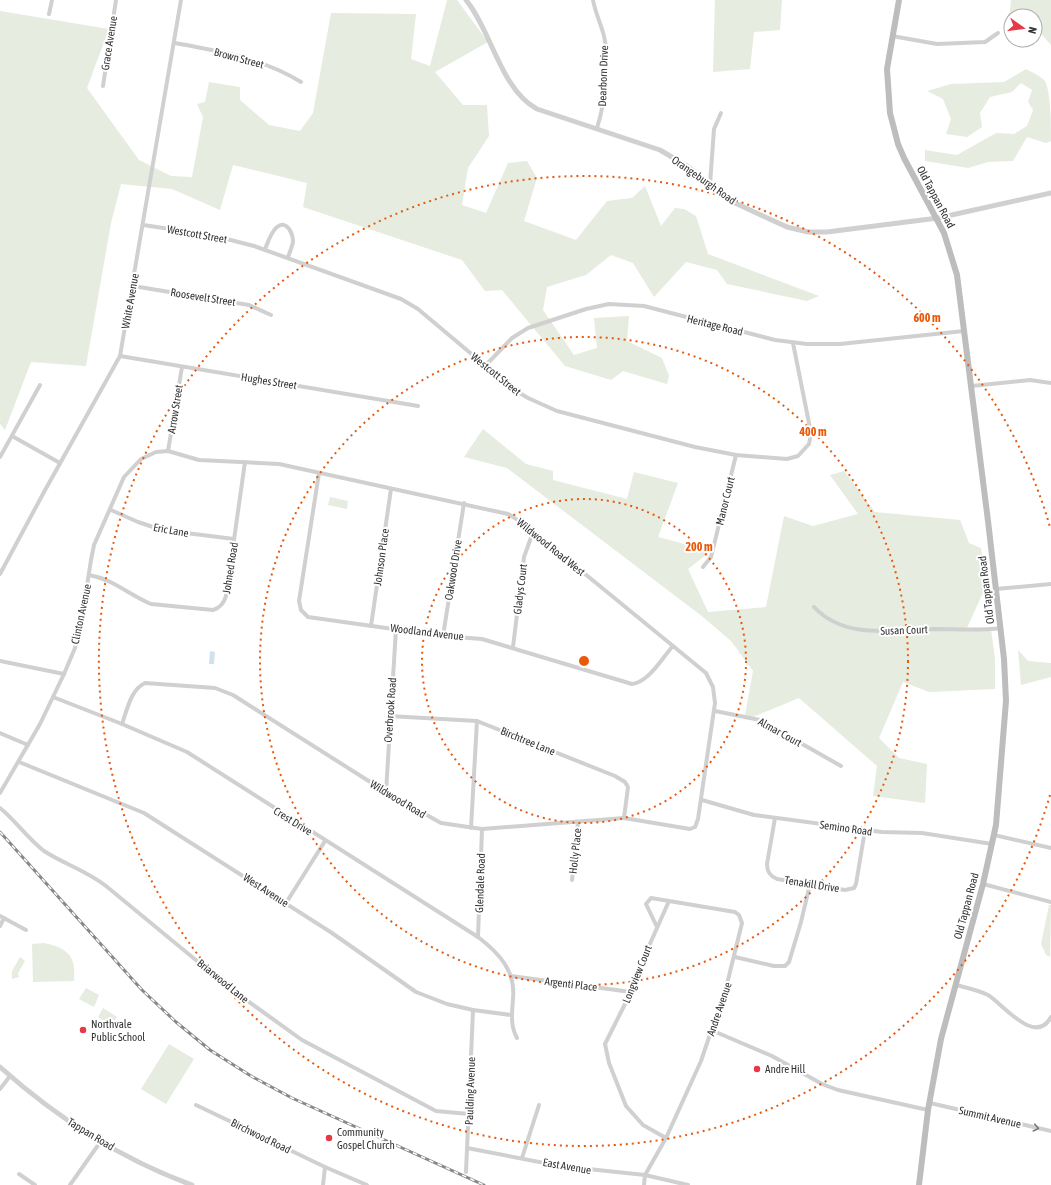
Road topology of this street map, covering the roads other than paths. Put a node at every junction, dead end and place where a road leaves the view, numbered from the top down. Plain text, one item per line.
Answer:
1 (52, 0) edge
2 (116, 0) edge
3 (181, 0) edge
4 (466, 0) edge
5 (593, 0) edge
6 (899, 0) edge
7 (49, 14) dead end
8 (998, 33) dead end
9 (892, 36) junction
10 (174, 43) junction
11 (301, 82) dead end
12 (103, 86) dead end
13 (721, 113) dead end
14 (597, 128) junction
15 (710, 184) junction
16 (1051, 193) edge
17 (938, 218) junction
18 (143, 225) junction
19 (265, 249) junction
20 (288, 257) junction
21 (133, 286) junction
22 (271, 315) dead end
23 (964, 331) junction
24 (793, 343) junction
25 (120, 356) junction
26 (485, 366) junction
27 (182, 367) junction
28 (1051, 383) edge
29 (40, 385) dead end
30 (972, 386) junction
31 (418, 406) dead end
32 (12, 436) junction
33 (168, 451) junction
34 (736, 455) junction
35 (0, 457) edge
36 (245, 462) junction
37 (60, 463) junction
38 (319, 473) junction
39 (391, 489) junction
40 (464, 503) junction
41 (111, 510) junction
42 (533, 532) junction
43 (234, 539) junction
44 (703, 567) dead end
45 (0, 574) edge
46 (89, 575) junction
47 (1051, 584) edge
48 (996, 589) junction
49 (814, 607) dead end
50 (371, 626) junction
51 (1001, 628) junction
52 (396, 629) junction
53 (443, 636) junction
54 (673, 646) junction
55 (513, 647) junction
56 (0, 661) edge
57 (64, 674) junction
58 (53, 697) junction
59 (715, 711) junction
60 (389, 716) junction
61 (477, 721) junction
62 (122, 724) junction
63 (0, 733) edge
64 (28, 745) junction
65 (19, 762) junction
66 (841, 766) dead end
67 (386, 792) junction
68 (0, 793) edge
69 (702, 800) junction
70 (0, 808) edge
71 (624, 818) junction
72 (775, 818) junction
73 (578, 822) junction
74 (471, 828) junction
75 (482, 829) junction
76 (865, 830) junction
77 (994, 835) junction
78 (325, 841) junction
79 (992, 844) junction
80 (1051, 848) edge
81 (572, 880) dead end
82 (810, 884) junction
83 (983, 884) junction
84 (669, 901) junction
85 (1051, 902) edge
86 (286, 903) junction
87 (2, 917) edge
88 (0, 926) edge
89 (657, 927) junction
90 (26, 930) dead end
91 (478, 937) junction
92 (735, 956) junction
93 (511, 976) junction
94 (956, 985) junction
95 (631, 992) junction
96 (473, 1010) junction
97 (512, 1015) junction
98 (1051, 1017) edge
99 (711, 1030) junction
100 (517, 1038) dead end
101 (0, 1067) edge
102 (10, 1076) junction
103 (0, 1089) edge
104 (930, 1103) junction
105 (196, 1105) dead end
106 (539, 1105) dead end
107 (928, 1110) junction
108 (469, 1114) junction
109 (1051, 1131) edge
110 (666, 1138) junction
111 (101, 1141) junction
112 (467, 1148) junction
113 (522, 1158) junction
114 (325, 1167) junction
115 (466, 1172) dead end
116 (20, 1174) dead end
117 (645, 1175) junction
118 (35, 1185) edge
119 (70, 1185) edge
120 (192, 1185) edge
121 (323, 1185) edge
122 (367, 1185) edge
123 (644, 1185) edge
124 (688, 1185) edge
125 (919, 1185) edge

1 - 7 street
2 - 12 street, Grace Avenue
3 - 10 street, White Avenue
4 - 14 street, Orangeburgh Road
5 - 14 street, Dearborn Drive
6 - 9 main road, Old Tappan Road
8 - 9 street
9 - 17 main road, Old Tappan Road
10 - 11 street, Brown Street
10 - 18 street, White Avenue
13 - 15 street
14 - 15 street, Orangeburgh Road
15 - 17 street, Orangeburgh Road
16 - 17 street, Orangeburgh Road
17 - 23 main road, Old Tappan Road
18 - 19 street, Westcott Street
18 - 21 street, White Avenue
19 - 20 street, Westcott Street
19 - 20 street
20 - 26 street, Westcott Street
21 - 22 street, Roosevelt Street
21 - 25 street, White Avenue
23 - 24 street, Heritage Road
23 - 30 main road, Old Tappan Road
24 - 26 street, Heritage Road
24 - 34 street, Westcott Street
25 - 27 street, Hughes Street
25 - 37 street, White Avenue
26 - 34 street, Westcott Street
27 - 31 street, Hughes Street
27 - 33 street, Arrow Street
28 - 30 street
29 - 32 street
30 - 48 main road, Old Tappan Road
32 - 35 street
32 - 37 street
33 - 36 street, Wildwood Road West
33 - 41 street, Clinton Avenue
34 - 44 street, Manor Court
36 - 38 street, Wildwood Road West
36 - 43 street, Johned Road
37 - 45 street, White Avenue
38 - 39 street, Wildwood Road West
38 - 50 street, Woodland Avenue
39 - 40 street, Wildwood Road West
39 - 50 street, Johnson Place
40 - 42 street, Wildwood Road West
40 - 53 street, Oakwood Drive
41 - 43 street, Eric Lane
41 - 46 street, Clinton Avenue
42 - 54 street, Wildwood Road West
42 - 55 street, Gladys Court
43 - 46 street, Johned Road
46 - 57 street, Clinton Avenue
47 - 48 street
48 - 51 main road, Old Tappan Road
49 - 51 street, Susan Court
50 - 52 street, Woodland Avenue
51 - 77 main road, Old Tappan Road
52 - 53 street, Woodland Avenue
52 - 60 street, Overbrook Road
53 - 55 street, Woodland Avenue
54 - 55 street, Woodland Avenue
54 - 59 street, Wildwood Road West
56 - 57 street
57 - 58 street, Clinton Avenue
58 - 62 street, Crest Drive
58 - 64 street, Clinton Avenue
59 - 66 street, Almar Court
59 - 69 street, Wildwood Road West
60 - 61 street, Birchtree Lane
60 - 67 street, Overbrook Road
61 - 71 street, Birchtree Lane
61 - 74 street
62 - 67 street, Wildwood Road
62 - 78 street, Crest Drive
63 - 64 street
64 - 65 street, Clinton Avenue
65 - 68 street, Clinton Avenue
65 - 86 street, West Avenue
67 - 74 street, Wildwood Road
69 - 71 street, Wildwood Road
69 - 72 street, Semino Road
70 - 108 street, Briarwood Lane
71 - 73 street, Wildwood Road
72 - 76 street, Semino Road
72 - 82 street, Tenakill Drive
73 - 75 street, Wildwood Road
73 - 81 street, Holly Place
74 - 75 street, Wildwood Road
75 - 91 street, Glendale Road
76 - 79 street, Semino Road
76 - 82 street, Tenakill Drive
77 - 79 main road, Old Tappan Road
77 - 80 street
78 - 86 street
78 - 91 street, Crest Drive
79 - 83 main road, Old Tappan Road
82 - 92 street
83 - 85 street
83 - 94 main road, Old Tappan Road
84 - 89 street, Longview Court
84 - 89 street
84 - 92 street
86 - 96 street, West Avenue
87 - 88 street
87 - 90 street
89 - 95 street, Longview Court
91 - 93 street, Crest Drive
92 - 99 street, Andre Avenue
93 - 95 street, Argenti Place
93 - 97 street
94 - 98 street
94 - 104 main road, Old Tappan Road
95 - 110 street, Longview Court
96 - 97 street, West Avenue
96 - 108 street, Paulding Avenue
97 - 100 street
99 - 107 street
99 - 110 street, Andre Avenue
101 - 102 street, Tappan Road
102 - 103 street
102 - 111 street, Tappan Road
104 - 107 main road, Old Tappan Road
104 -> 109 street, Summit Avenue
105 - 114 street, Birchwood Road
106 - 113 street
107 - 125 main road, Old Tappan Road
108 - 112 street, Paulding Avenue
110 - 117 street, Andre Avenue
111 - 119 street
111 - 120 street, Tappan Road
112 - 113 street, East Avenue
112 - 115 street, Paulding Avenue
113 - 117 street, East Avenue
114 - 121 street
114 - 122 street, Birchwood Road
116 - 118 street
117 - 123 street, Andre Avenue
117 - 124 street, East Avenue

